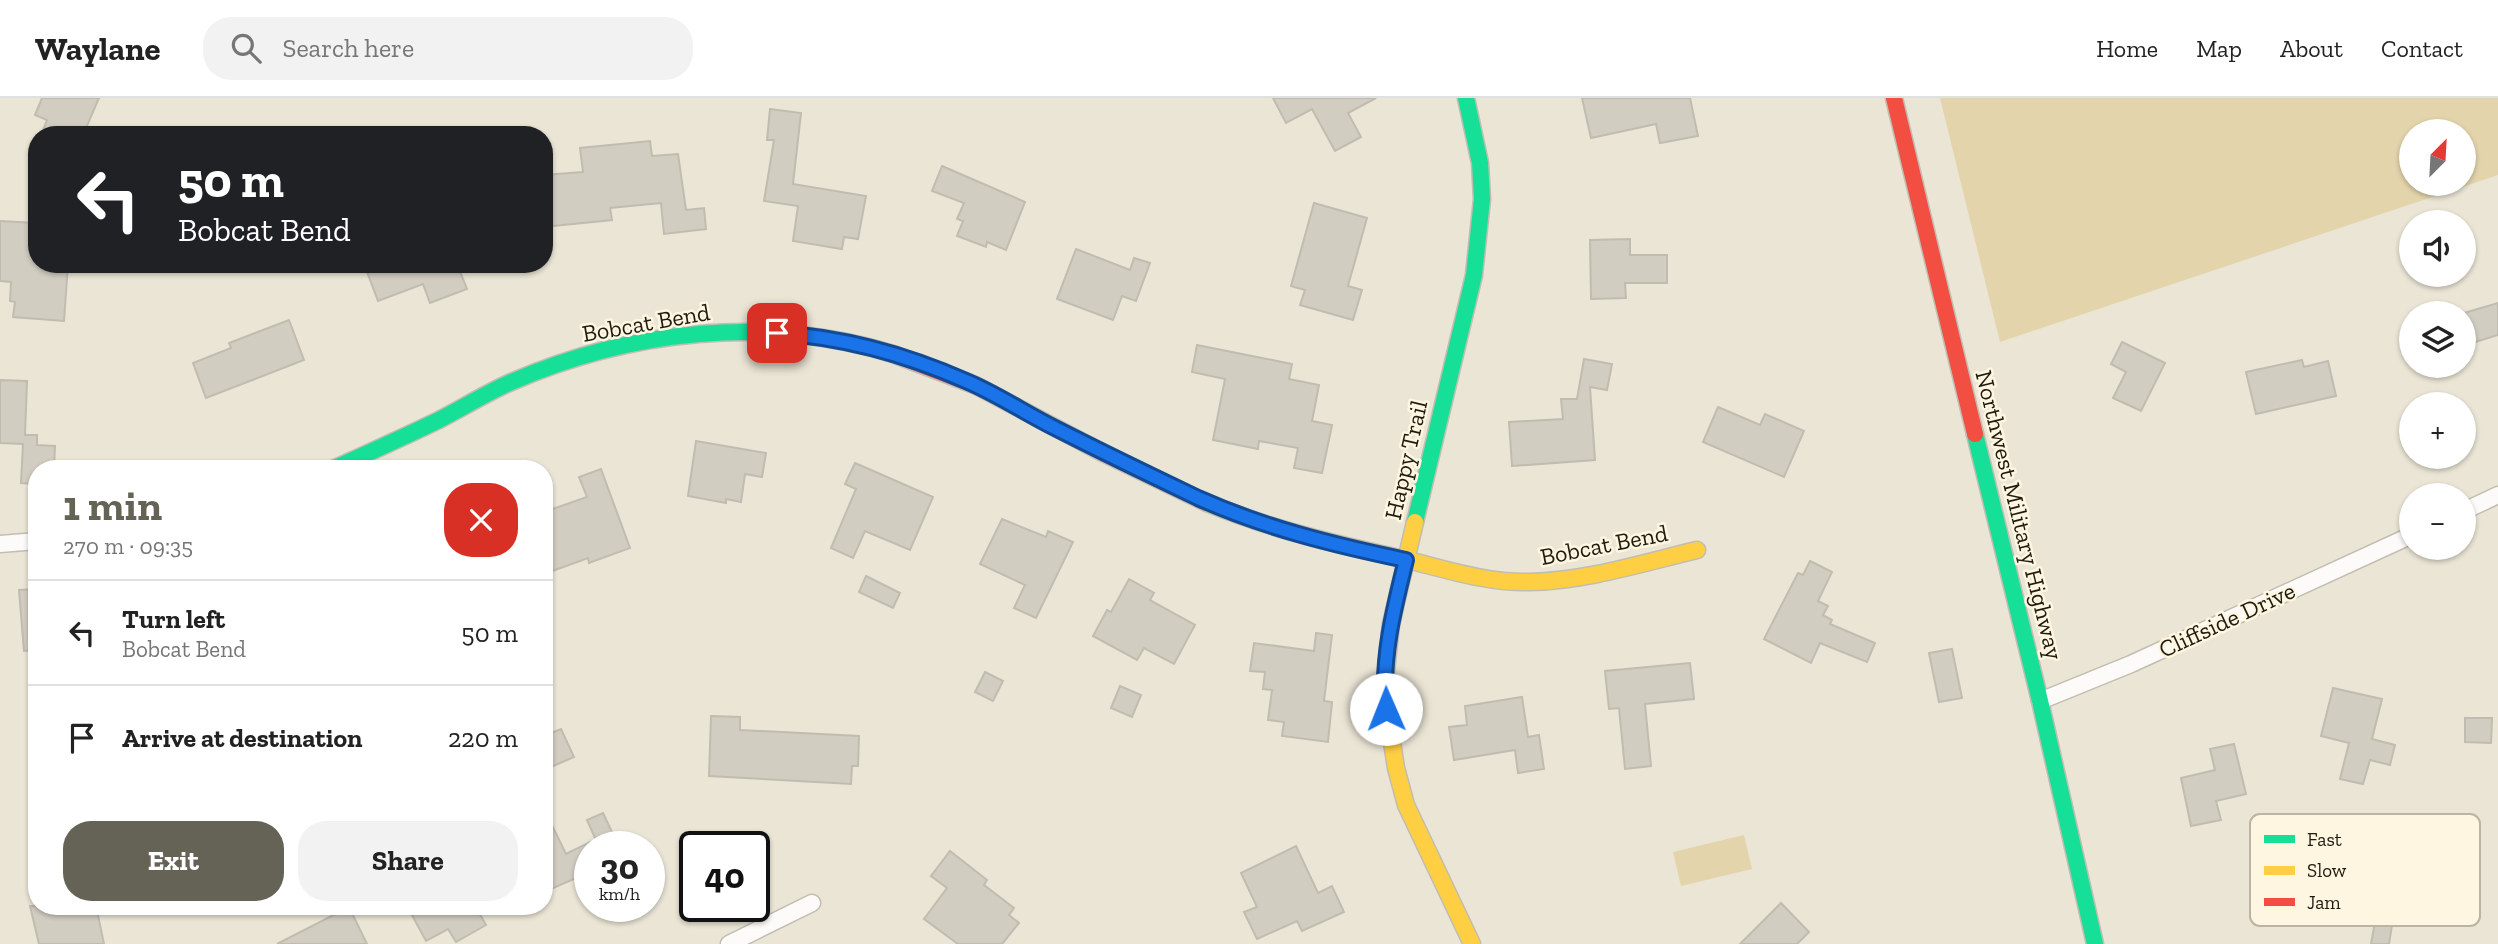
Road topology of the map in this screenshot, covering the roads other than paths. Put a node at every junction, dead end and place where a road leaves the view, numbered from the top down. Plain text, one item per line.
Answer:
1 (1466, 98) edge
2 (1894, 98) edge
3 (352, 460) edge
4 (2498, 495) edge
5 (2476, 505) edge
6 (2399, 541) edge
7 (28, 542) edge
8 (0, 544) edge
9 (1697, 550) dead end
10 (1406, 560) junction
11 (2040, 701) junction
12 (812, 904) dead end
13 (729, 944) edge
14 (1472, 944) edge
15 (2095, 944) edge

1 - 10 street, Happy Trail
2 - 11 street, Northwest Military Highway
3 - 10 street, Bobcat Bend
4 - 5 street
6 - 11 street, Cliffside Drive
7 - 8 street
9 - 10 street, Bobcat Bend
10 - 14 street, Happy Trail
11 - 15 street, Northwest Military Highway
12 - 13 street

